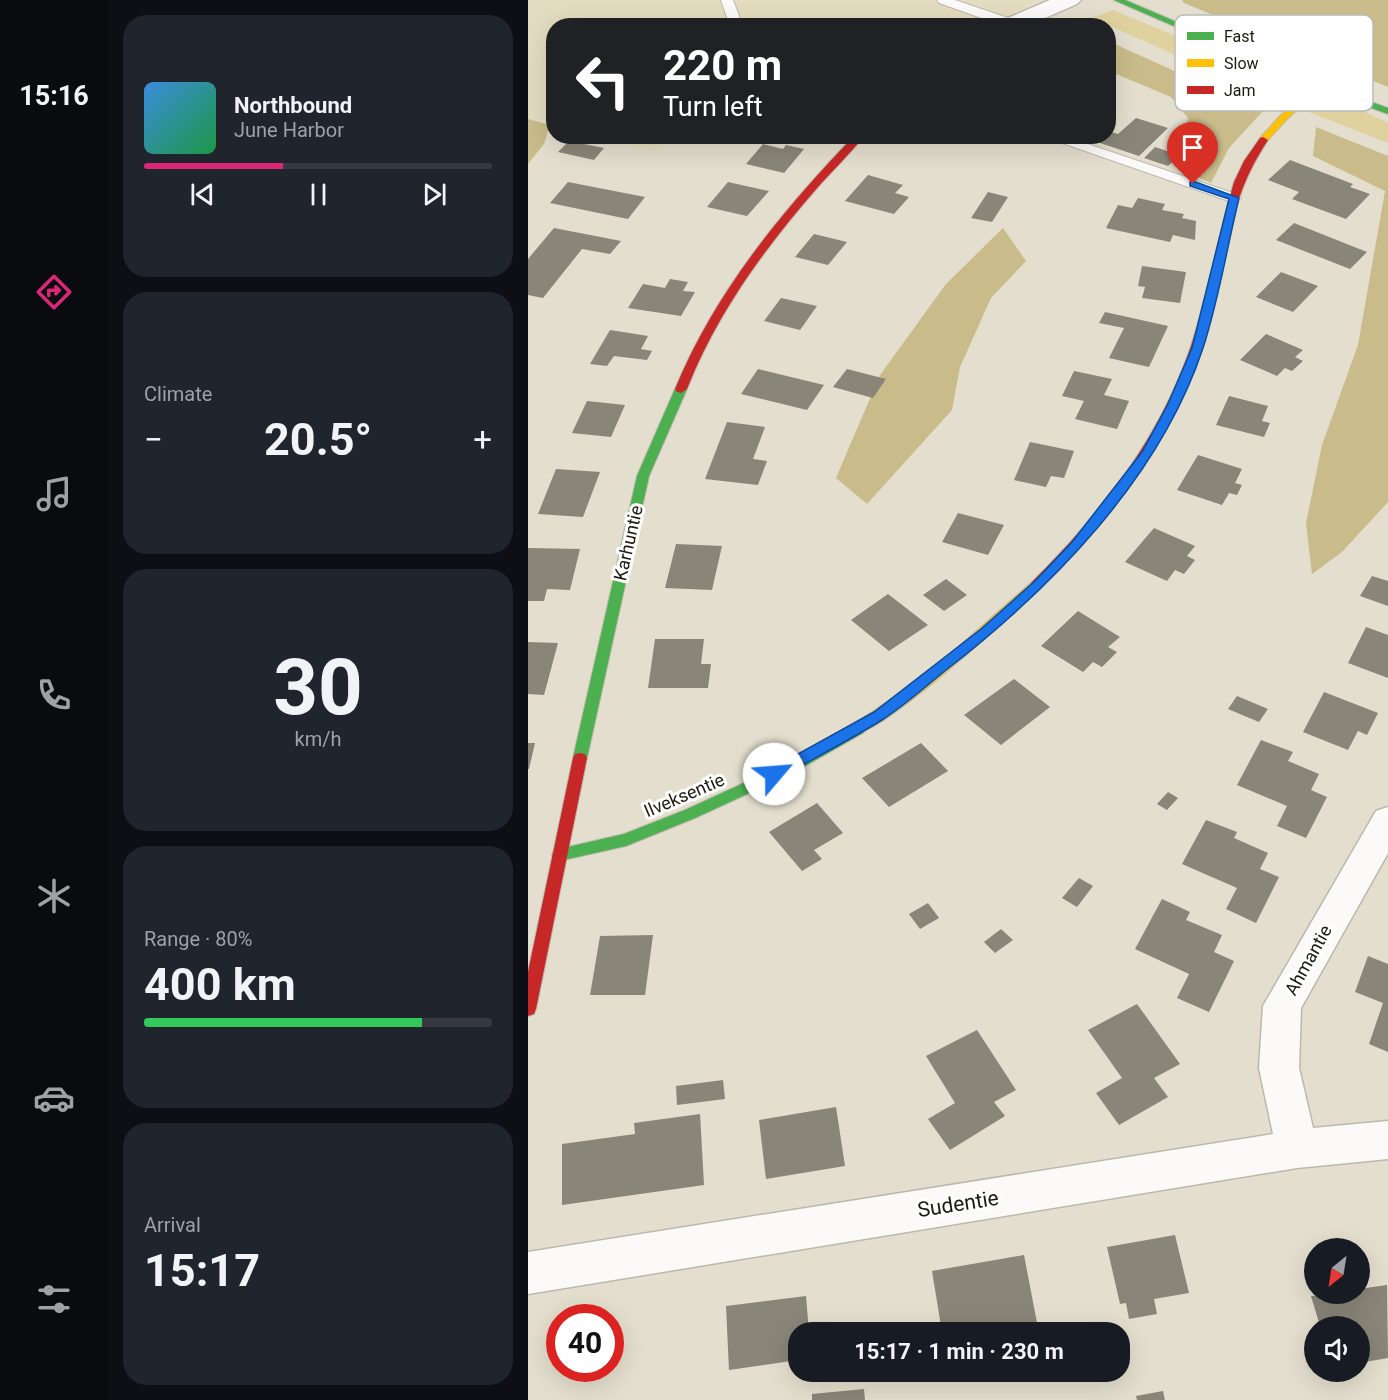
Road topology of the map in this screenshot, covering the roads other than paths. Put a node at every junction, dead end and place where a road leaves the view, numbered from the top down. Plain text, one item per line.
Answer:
1 (727, 0) edge
2 (943, 0) edge
3 (1070, 0) edge
4 (1118, 0) edge
5 (734, 18) edge
6 (992, 18) edge
7 (1028, 18) edge
8 (1175, 24) edge
9 (1373, 106) edge
10 (1288, 111) edge
11 (1388, 111) edge
12 (852, 144) edge
13 (1073, 144) edge
14 (1234, 198) junction
15 (1388, 821) edge
16 (559, 855) junction
17 (528, 1009) edge
18 (1388, 1140) edge
19 (1297, 1149) junction
20 (528, 1273) edge

1 - 5 lane
2 - 6 lane
3 - 7 street
4 - 8 street
9 - 11 street
10 - 14 street, Ilveksentie
12 - 16 street, Karhuntie
13 - 14 lane
14 - 16 street, Ilveksentie
15 - 19 street, Ahmantie
16 - 17 street, Karhuntie
18 - 19 street, Sudentie
19 - 20 street, Sudentie

